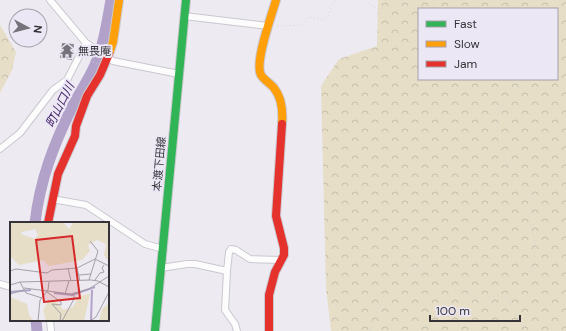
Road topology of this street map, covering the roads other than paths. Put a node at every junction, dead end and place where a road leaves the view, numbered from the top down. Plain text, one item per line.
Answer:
1 (50, 0) edge
2 (119, 0) edge
3 (186, 0) edge
4 (276, 0) edge
5 (184, 16) junction
6 (268, 26) junction
7 (86, 43) junction
8 (107, 57) junction
9 (179, 74) junction
10 (0, 149) edge
11 (52, 199) junction
12 (48, 222) edge
13 (163, 249) junction
14 (281, 260) junction
15 (161, 268) junction
16 (227, 271) junction
17 (0, 284) edge
18 (10, 287) edge
19 (50, 321) edge
20 (51, 331) edge
21 (155, 331) edge
22 (237, 331) edge
23 (269, 331) edge

1 - 7 street
2 - 8 street
3 - 5 street, 本渡下田線
4 - 6 street
5 - 6 street
5 - 9 street, 本渡下田線
6 - 14 street
7 - 8 street
7 - 10 street
8 - 9 street
8 - 11 street
9 - 13 street, 本渡下田線
11 - 12 street
11 - 13 street
13 - 15 street, 本渡下田線
14 - 16 street
14 - 23 street
15 - 16 street
15 - 21 street, 本渡下田線
16 - 22 street
17 - 18 street
19 - 20 street

